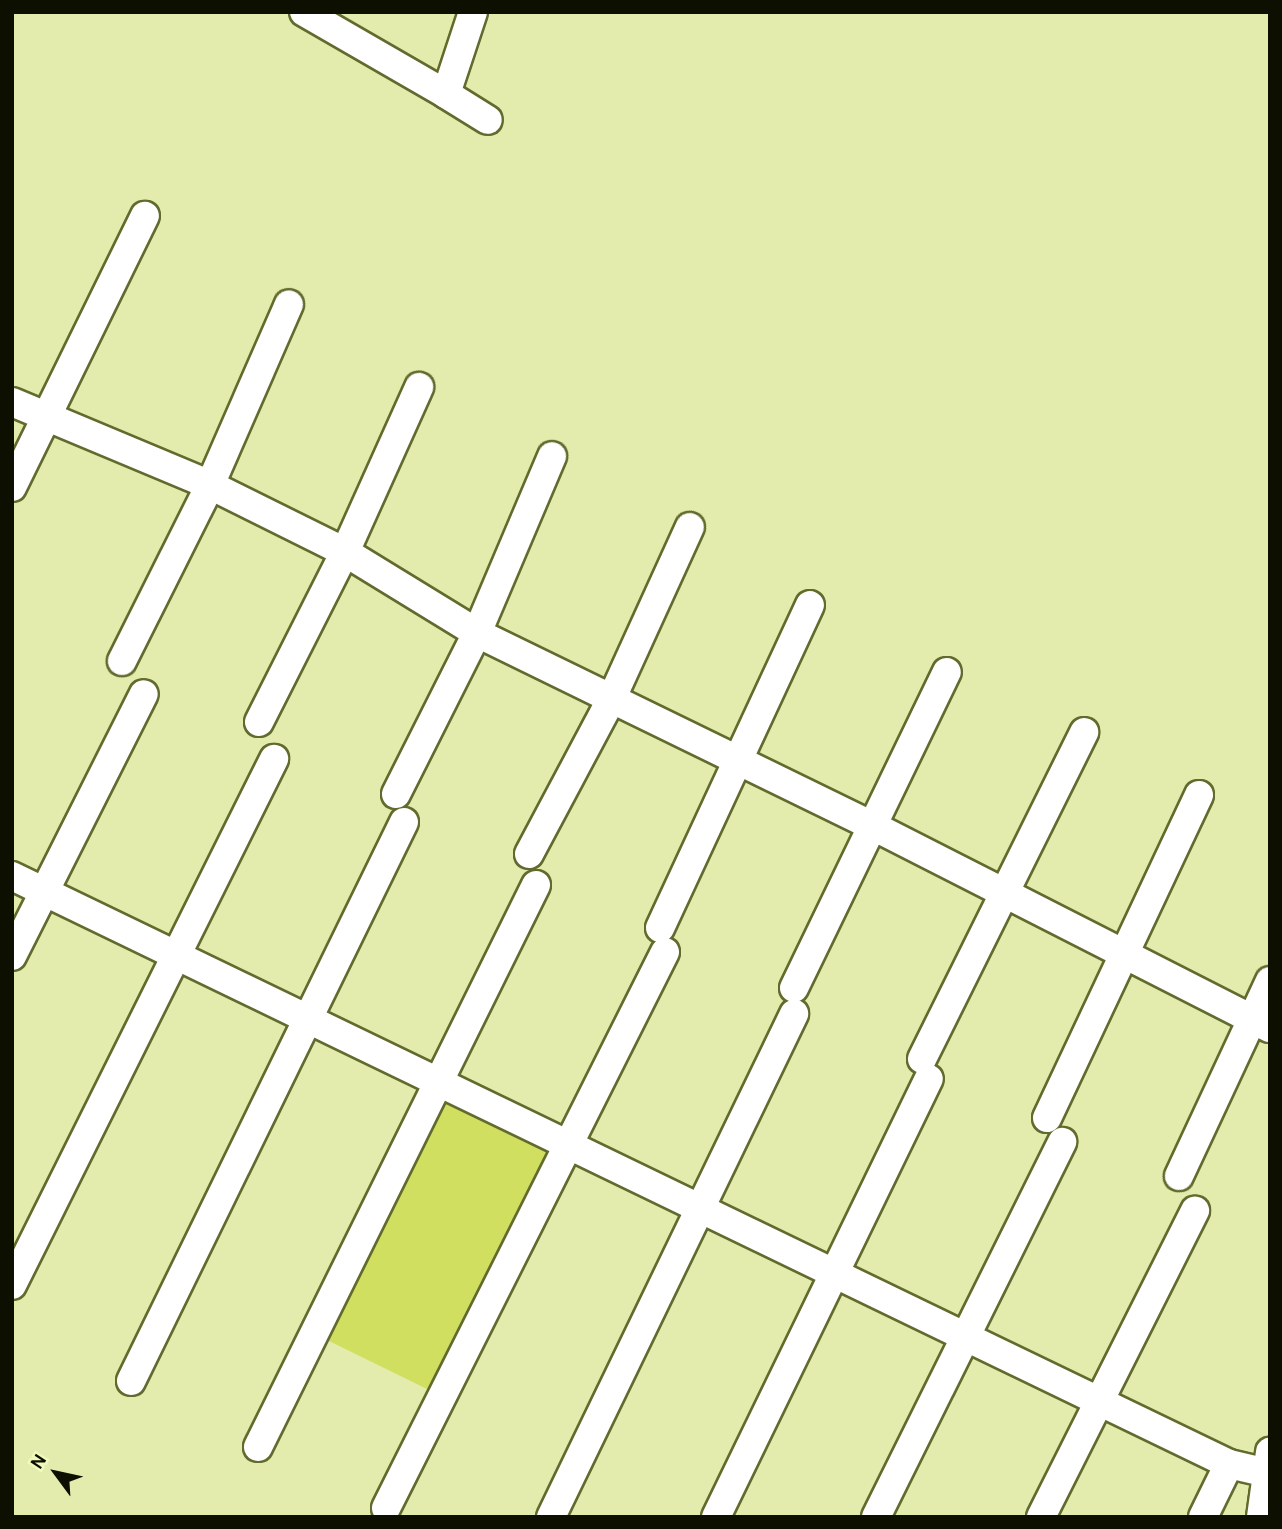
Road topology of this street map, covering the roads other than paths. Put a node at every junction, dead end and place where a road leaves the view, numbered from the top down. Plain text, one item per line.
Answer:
1 (304, 12) edge
2 (473, 12) edge
3 (446, 94) junction
4 (488, 120) dead end
5 (145, 216) dead end
6 (289, 304) dead end
7 (419, 387) dead end
8 (12, 402) edge
9 (49, 420) junction
10 (552, 457) dead end
11 (210, 485) junction
12 (12, 487) edge
13 (690, 527) dead end
14 (345, 552) junction
15 (810, 605) dead end
16 (477, 633) junction
17 (122, 661) dead end
18 (947, 672) dead end
19 (144, 694) dead end
20 (611, 700) junction
21 (259, 722) dead end
22 (1084, 732) dead end
23 (274, 758) dead end
24 (737, 762) junction
25 (396, 794) dead end
26 (1199, 795) dead end
27 (404, 822) dead end
28 (873, 826) junction
29 (529, 855) dead end
30 (12, 876) edge
31 (536, 885) dead end
32 (45, 891) junction
33 (1003, 895) junction
34 (176, 953) junction
35 (1123, 955) junction
36 (12, 956) edge
37 (1270, 981) edge
38 (307, 1019) junction
39 (1260, 1023) edge
40 (439, 1081) junction
41 (1047, 1118) dead end
42 (568, 1142) junction
43 (1062, 1142) dead end
44 (1179, 1176) dead end
45 (702, 1208) junction
46 (1195, 1211) dead end
47 (837, 1272) junction
48 (12, 1285) edge
49 (967, 1336) junction
50 (131, 1381) dead end
51 (1100, 1400) junction
52 (258, 1447) dead end
53 (1268, 1463) edge
54 (1229, 1464) junction
55 (386, 1508) dead end
56 (551, 1517) edge
57 (716, 1517) edge
58 (876, 1517) edge
59 (1041, 1517) edge
60 (1203, 1517) edge
61 (1261, 1517) edge

1 - 3 street
2 - 3 street
3 - 4 street
5 - 9 street
6 - 11 street
7 - 14 street
8 - 9 street
9 - 11 street
9 - 12 street
10 - 16 street
11 - 14 street
11 - 17 street
13 - 20 street
14 - 16 street
14 - 21 street
15 - 24 street
16 - 20 street
16 - 25 street
18 - 28 street
19 - 32 street
20 - 24 street
20 - 29 street
22 - 33 street
23 - 34 street
24 - 28 street
24 - 42 street
26 - 35 street
27 - 38 street
28 - 33 street
28 - 45 street
30 - 32 street
31 - 40 street
32 - 34 street
32 - 36 street
33 - 35 street
33 - 47 street
34 - 38 street
34 - 48 street
35 - 39 street
35 - 41 street
37 - 39 street
38 - 40 street
38 - 50 street
39 - 44 street
40 - 42 street
40 - 52 street
42 - 45 street
42 - 55 street
43 - 49 street
45 - 47 street
45 - 56 street
46 - 51 street
47 - 49 street
47 - 57 street
49 - 51 street
49 - 58 street
51 - 54 street
51 - 59 street
53 - 54 street
53 - 61 street
54 - 60 street

